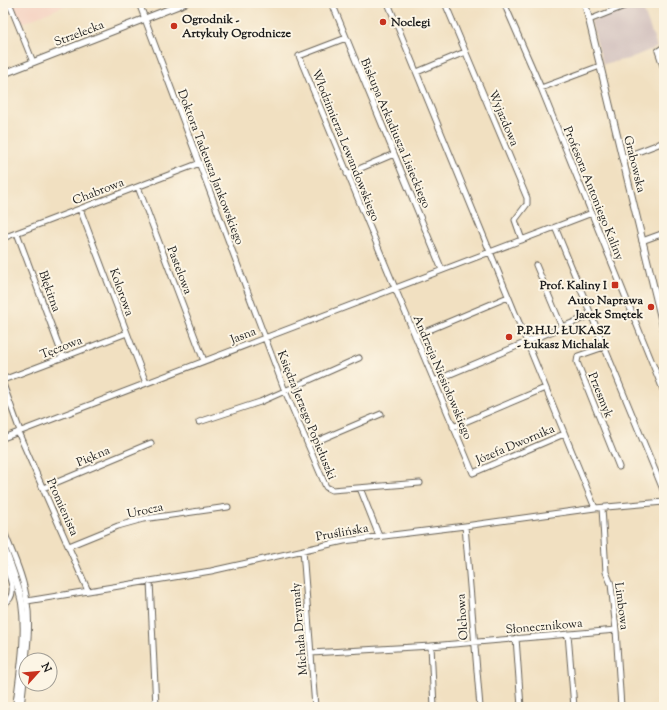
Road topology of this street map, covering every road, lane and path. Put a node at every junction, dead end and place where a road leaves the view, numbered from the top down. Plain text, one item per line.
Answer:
1 (139, 3) edge
2 (185, 3) edge
3 (332, 3) edge
4 (388, 3) edge
5 (445, 3) edge
6 (504, 3) edge
7 (585, 3) edge
8 (632, 3) edge
9 (3, 8) edge
10 (145, 19) junction
11 (589, 20) junction
12 (346, 38) junction
13 (664, 47) edge
14 (465, 52) junction
15 (33, 62) junction
16 (600, 66) junction
17 (664, 69) edge
18 (416, 72) junction
19 (3, 74) edge
20 (541, 88) junction
21 (664, 142) edge
22 (394, 154) junction
23 (622, 158) junction
24 (200, 163) junction
25 (347, 174) junction
26 (138, 187) junction
27 (80, 209) junction
28 (592, 213) junction
29 (556, 227) junction
30 (17, 232) junction
31 (664, 233) edge
32 (3, 238) edge
33 (522, 240) junction
34 (642, 240) junction
35 (490, 252) junction
36 (536, 265) dead end
37 (442, 270) junction
38 (395, 288) junction
39 (508, 297) junction
40 (591, 315) junction
41 (562, 327) junction
42 (664, 330) edge
43 (127, 333) junction
44 (415, 336) junction
45 (265, 337) junction
46 (526, 342) junction
47 (604, 347) junction
48 (63, 357) junction
49 (359, 358) dead end
50 (204, 361) junction
51 (3, 380) edge
52 (434, 381) junction
53 (146, 383) junction
54 (3, 384) edge
55 (545, 388) junction
56 (285, 390) junction
57 (664, 392) edge
58 (381, 414) dead end
59 (199, 422) dead end
60 (454, 427) junction
61 (19, 431) junction
62 (564, 434) junction
63 (3, 438) edge
64 (151, 443) dead end
65 (308, 445) junction
66 (619, 467) dead end
67 (473, 473) joint
68 (420, 483) dead end
69 (43, 488) junction
70 (360, 488) junction
71 (664, 492) edge
72 (664, 502) edge
73 (228, 507) dead end
74 (595, 508) junction
75 (602, 508) junction
76 (465, 526) junction
77 (3, 529) edge
78 (379, 536) junction
79 (3, 545) edge
80 (69, 546) junction
81 (303, 550) junction
82 (3, 560) edge
83 (150, 581) junction
84 (88, 591) junction
85 (27, 601) junction
86 (3, 604) edge
87 (616, 630) junction
88 (568, 634) junction
89 (516, 638) junction
90 (474, 642) junction
91 (431, 646) junction
92 (27, 652) edge
93 (311, 653) junction
94 (23, 692) edge
95 (16, 707) edge
96 (21, 707) edge
97 (156, 707) edge
98 (315, 707) edge
99 (434, 707) edge
100 (480, 707) edge
101 (521, 707) edge
102 (574, 707) edge
103 (621, 707) edge

1 - 10 street, Doktora Tadeusza Jankowskiego
2 - 10 street, Strzelecka
3 - 12 street, Biskupa Arkadiusza Lisieckiego
4 - 18 street
5 - 14 street, Wyjazdowa
6 - 20 street, Profesora Antoniego Kaliny
7 - 11 street, Grabowska
8 - 11 street
9 - 15 street
10 - 15 street, Strzelecka
10 - 24 street, Doktora Tadeusza Jankowskiego
11 - 16 street, Grabowska
12 - 22 street, Biskupa Arkadiusza Lisieckiego
12 - 25 street, Włodzimierza Lewandowskiego
13 - 17 street
14 - 18 street
14 - 33 street, Wyjazdowa
15 - 19 street, Strzelecka
16 - 20 street
16 - 23 street, Grabowska
18 - 35 street
20 - 28 street, Profesora Antoniego Kaliny
21 - 23 street
22 - 25 street
22 - 37 street, Biskupa Arkadiusza Lisieckiego
23 - 34 street, Grabowska
24 - 26 street, Chabrowa
24 - 45 street, Doktora Tadeusza Jankowskiego
25 - 38 street, Włodzimierza Lewandowskiego
26 - 27 street, Chabrowa
26 - 50 street, Pastelowa
27 - 30 street, Chabrowa
27 - 43 street, Kolorowa
28 - 29 street, Jasna
28 - 57 street, Profesora Antoniego Kaliny
29 - 33 street, Jasna
29 - 40 street
30 - 32 street, Chabrowa
30 - 48 street, Błękitna
31 - 34 street
33 - 35 street, Jasna
34 - 42 street, Grabowska
35 - 37 street, Jasna
35 - 39 street
36 - 41 street
37 - 38 street, Jasna
38 - 44 street, Andrzeja Niesiołowskiego
38 - 45 street, Jasna
39 - 44 street
39 - 46 street
40 - 41 street
40 - 47 street
41 - 46 street
43 - 48 street, Tęczowa
43 - 53 street, Kolorowa
44 - 52 street, Andrzeja Niesiołowskiego
45 - 50 street, Jasna
45 - 56 street, Księdza Jerzego Popiełuszki
46 - 52 street
46 - 55 street
47 - 66 street, Przesmyk
47 - 71 street
48 - 51 street, Tęczowa
49 - 56 street
50 - 53 street, Jasna
52 - 60 street, Andrzeja Niesiołowskiego
53 - 61 street, Jasna
54 - 61 street, Promienista
55 - 60 street
55 - 62 street
56 - 59 street
56 - 65 street, Księdza Jerzego Popiełuszki
58 - 65 street
60 - 67 street, Andrzeja Niesiołowskiego
61 - 63 street, Jasna
61 - 69 street, Promienista
62 - 67 street, Józefa Dwornika
62 - 74 street
64 - 69 street, Piękna
65 - 70 street, Księdza Jerzego Popiełuszki
68 - 70 street
69 - 80 street, Promienista
70 - 78 street
72 - 75 street, Pruślińska
73 - 80 street, Urocza
74 - 75 street, Pruślińska
74 - 76 street, Pruślińska
75 - 87 street, Limbowa
76 - 78 street, Pruślińska
76 - 90 street, Olchowa
77 - 85 street
78 - 81 street, Pruślińska
79 - 95 street
80 - 84 street, Promienista
81 - 83 street, Pruślińska
81 - 93 street, Michała Drzymały
82 - 86 street
83 - 84 street, Pruślińska
83 - 97 street
84 - 85 street, Pruślińska
85 - 92 street
87 - 88 street, Słonecznikowa
87 - 103 street, Limbowa
88 - 89 street, Słonecznikowa
88 - 102 street
89 - 90 street, Słonecznikowa
89 - 101 street
90 - 91 street, Słonecznikowa
90 - 100 street, Olchowa
91 - 93 street, Słonecznikowa
91 - 99 street
93 - 98 street, Michała Drzymały
94 - 96 street

